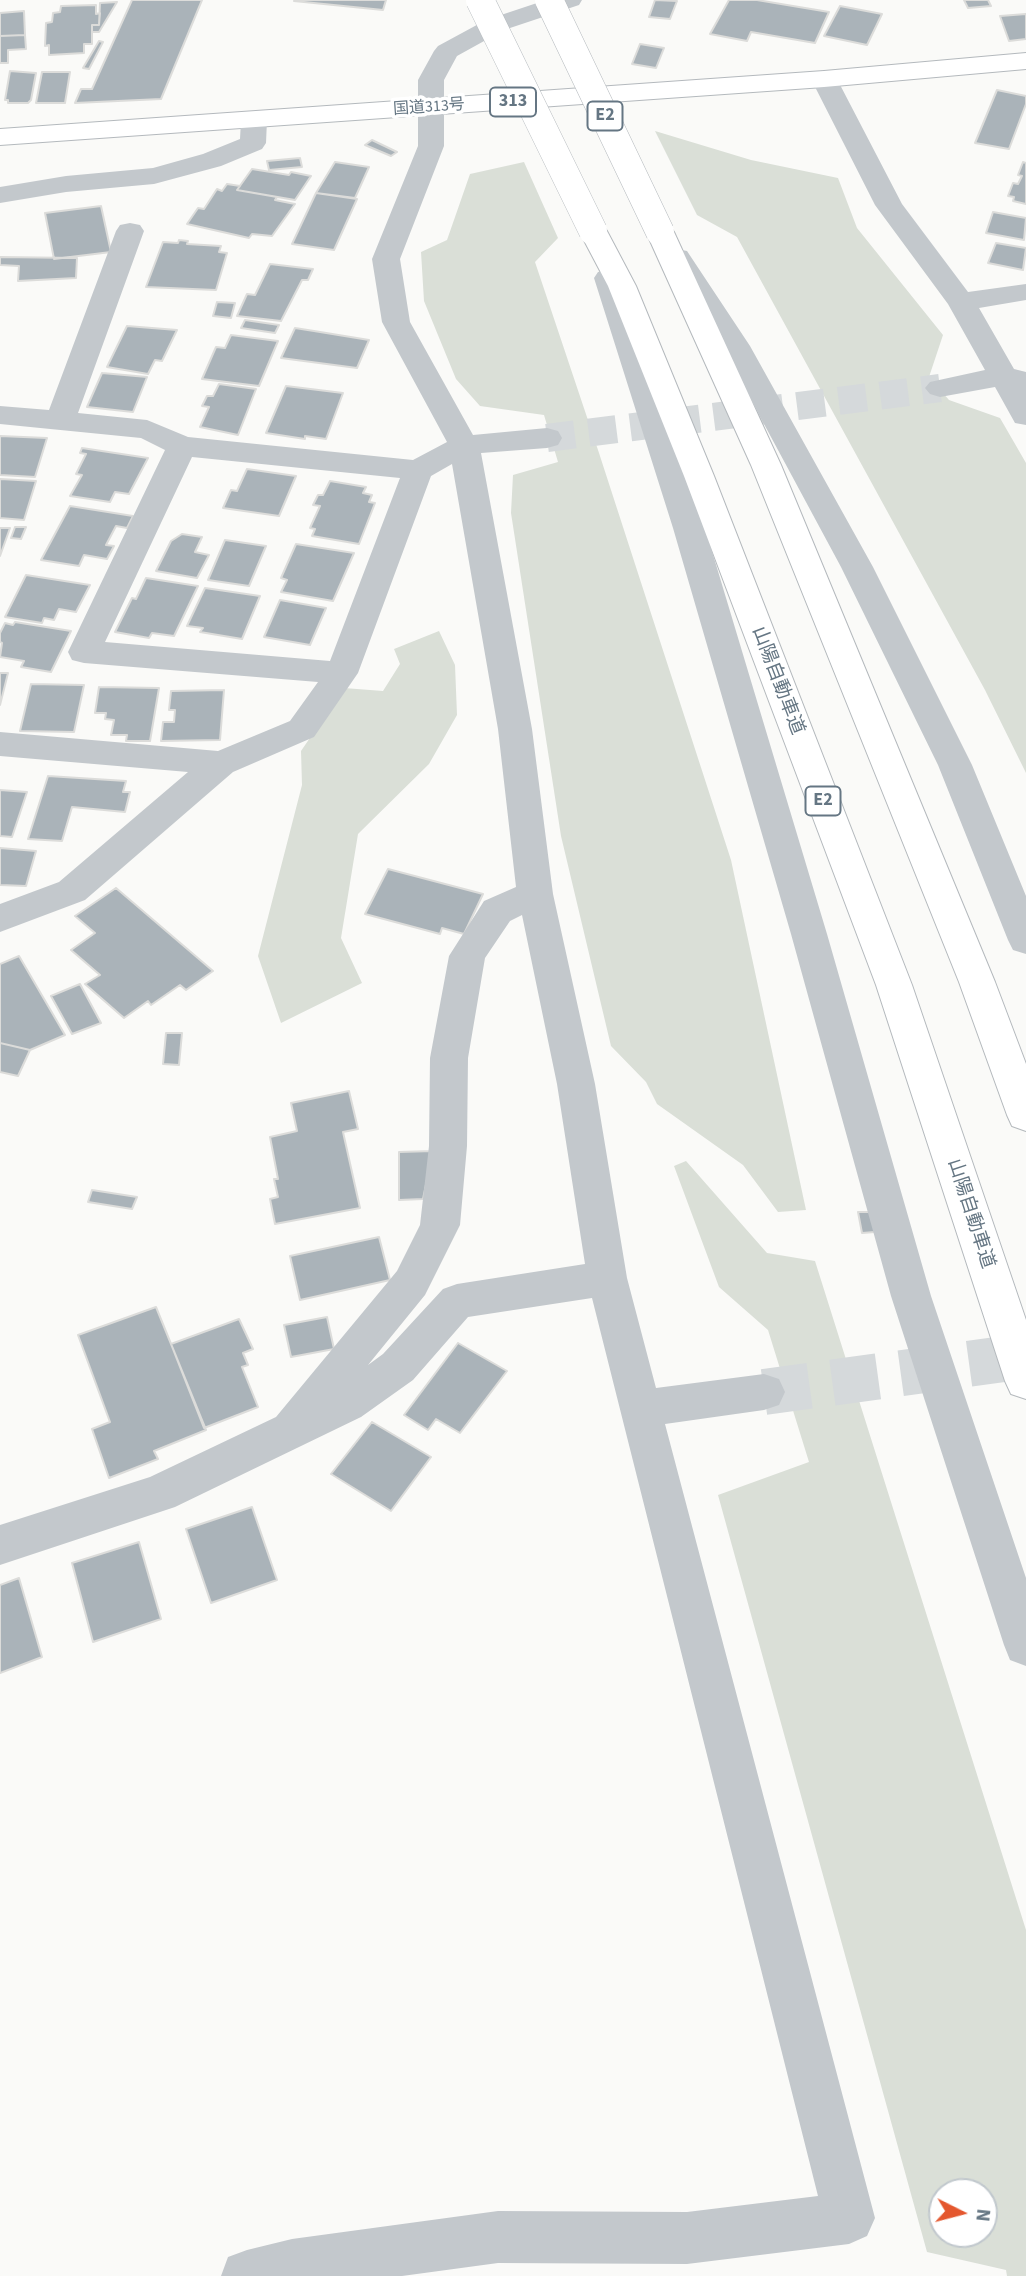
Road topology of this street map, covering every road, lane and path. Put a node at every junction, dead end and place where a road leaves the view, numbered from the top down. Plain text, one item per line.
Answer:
1 (480, 0) edge
2 (549, 0) edge
3 (570, 0) edge
4 (1026, 61) edge
5 (824, 79) junction
6 (433, 107) junction
7 (254, 120) junction
8 (0, 137) edge
9 (0, 195) edge
10 (130, 231) dead end
11 (593, 231) junction
12 (660, 232) junction
13 (1026, 292) edge
14 (961, 302) junction
15 (1015, 379) edge
16 (940, 388) tunnel mouth
17 (0, 415) edge
18 (1026, 416) edge
19 (61, 419) junction
20 (547, 438) tunnel mouth
21 (464, 445) junction
22 (183, 446) junction
23 (418, 471) junction
24 (342, 674) junction
25 (0, 744) edge
26 (222, 764) junction
27 (535, 894) junction
28 (0, 918) edge
29 (1026, 940) edge
30 (1026, 1115) edge
31 (607, 1278) junction
32 (1026, 1381) edge
33 (764, 1392) tunnel mouth
34 (643, 1408) junction
35 (288, 1431) junction
36 (0, 1545) edge
37 (1026, 1645) edge
38 (247, 2276) edge

1 - 11 highway, 山陽自動車道 / E2, bridge
2 - 12 highway, E2, bridge
3 - 6 street
4 - 5 highway, 国道313号 / 313
5 - 6 highway, 国道313号 / 313
5 - 14 street
6 - 7 highway, 国道313号 / 313
6 - 21 street
7 - 8 highway, 国道313号 / 313
7 - 9 street
10 - 19 street
11 - 32 highway, 山陽自動車道 / E2
11 - 37 street
12 - 29 street
12 - 30 highway, E2
13 - 14 street
14 - 15 street
15 - 16 street
15 - 18 street
17 - 19 street
19 - 22 street
20 - 21 street
21 - 23 street
21 - 27 street
22 - 23 street
22 - 24 street
23 - 24 street
24 - 26 street
25 - 26 street
26 - 28 street
27 - 31 street
27 - 35 street
31 - 34 street
31 - 35 street
33 - 34 street
34 - 38 street
35 - 36 street

